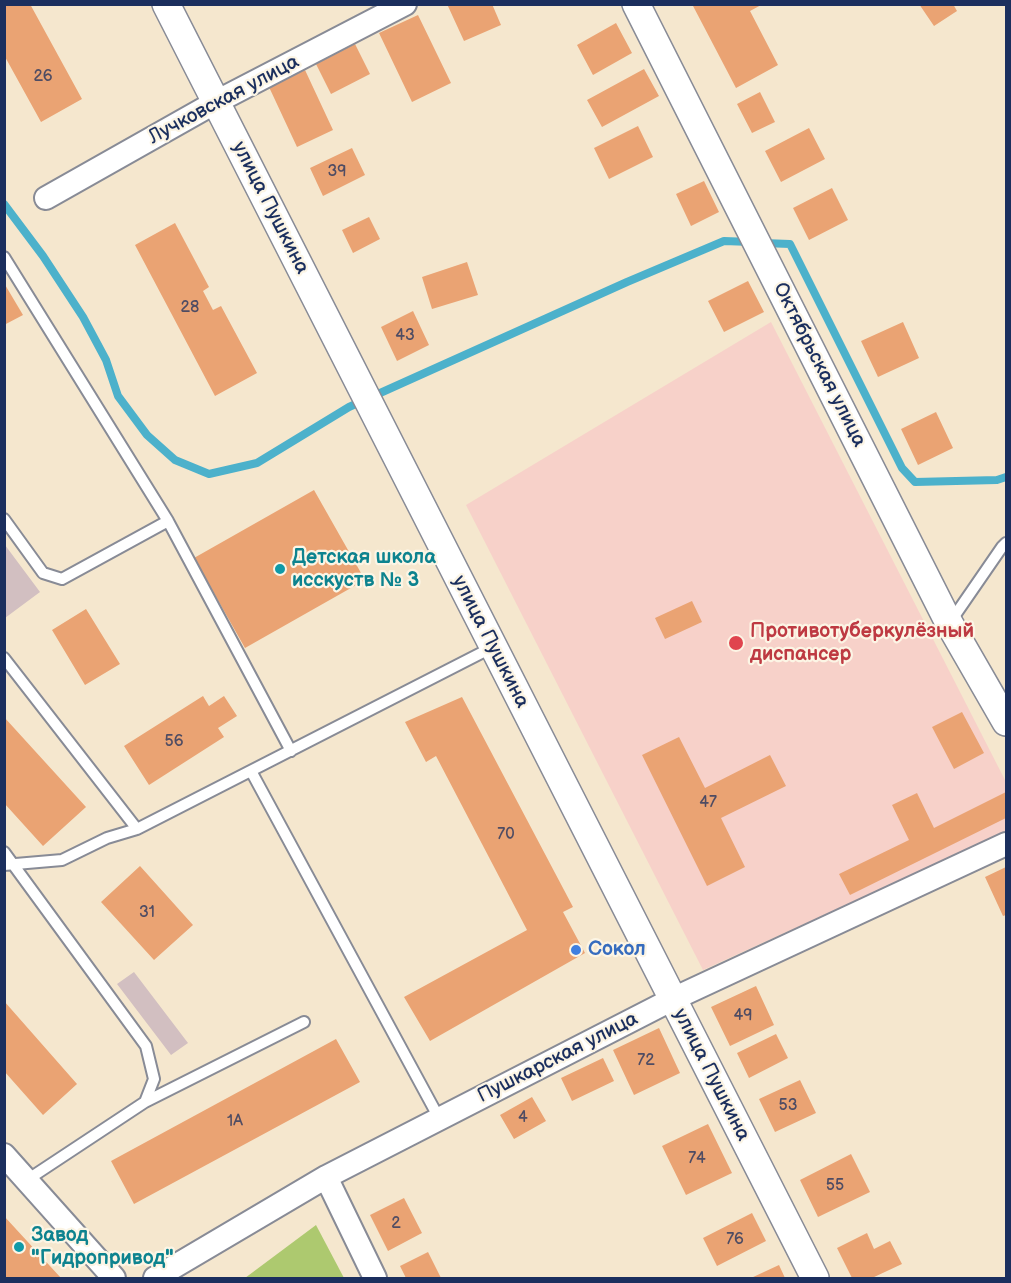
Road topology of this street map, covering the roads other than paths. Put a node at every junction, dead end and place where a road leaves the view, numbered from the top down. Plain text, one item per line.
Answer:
1 (166, 4) edge
2 (405, 4) edge
3 (636, 4) edge
4 (216, 102) junction
5 (46, 198) dead end
6 (4, 257) edge
7 (4, 519) edge
8 (168, 521) junction
9 (1006, 543) edge
10 (949, 623) junction
11 (493, 647) junction
12 (4, 658) edge
13 (1006, 722) edge
14 (291, 751) junction
15 (251, 771) junction
16 (137, 829) junction
17 (1006, 844) edge
18 (4, 852) edge
19 (10, 865) edge
20 (672, 999) junction
21 (304, 1022) dead end
22 (144, 1102) junction
23 (439, 1118) junction
24 (4, 1155) edge
25 (326, 1177) junction
26 (27, 1180) junction
27 (114, 1278) edge
28 (154, 1278) edge
29 (375, 1278) edge
30 (815, 1278) edge

1 - 4 street, улица Пушкина
2 - 4 street, Лучковская улица
3 - 10 street, Октябрьская улица
4 - 5 street, Лучковская улица
4 - 11 street, улица Пушкина
6 - 8 lane
7 - 8 lane
8 - 14 lane
9 - 10 lane
10 - 13 street, Октябрьская улица
11 - 14 lane
11 - 20 street, улица Пушкина
12 - 16 lane
14 - 15 lane
15 - 16 lane
15 - 23 lane
16 - 19 lane
17 - 20 street, Пушкарская улица
18 - 19 lane
19 - 22 lane
20 - 23 street, Пушкарская улица
20 - 30 street, улица Пушкина
21 - 22 lane
22 - 26 lane
23 - 25 street, Пушкарская улица
24 - 26 street
25 - 28 street, Пушкарская улица
25 - 29 street
26 - 27 street

